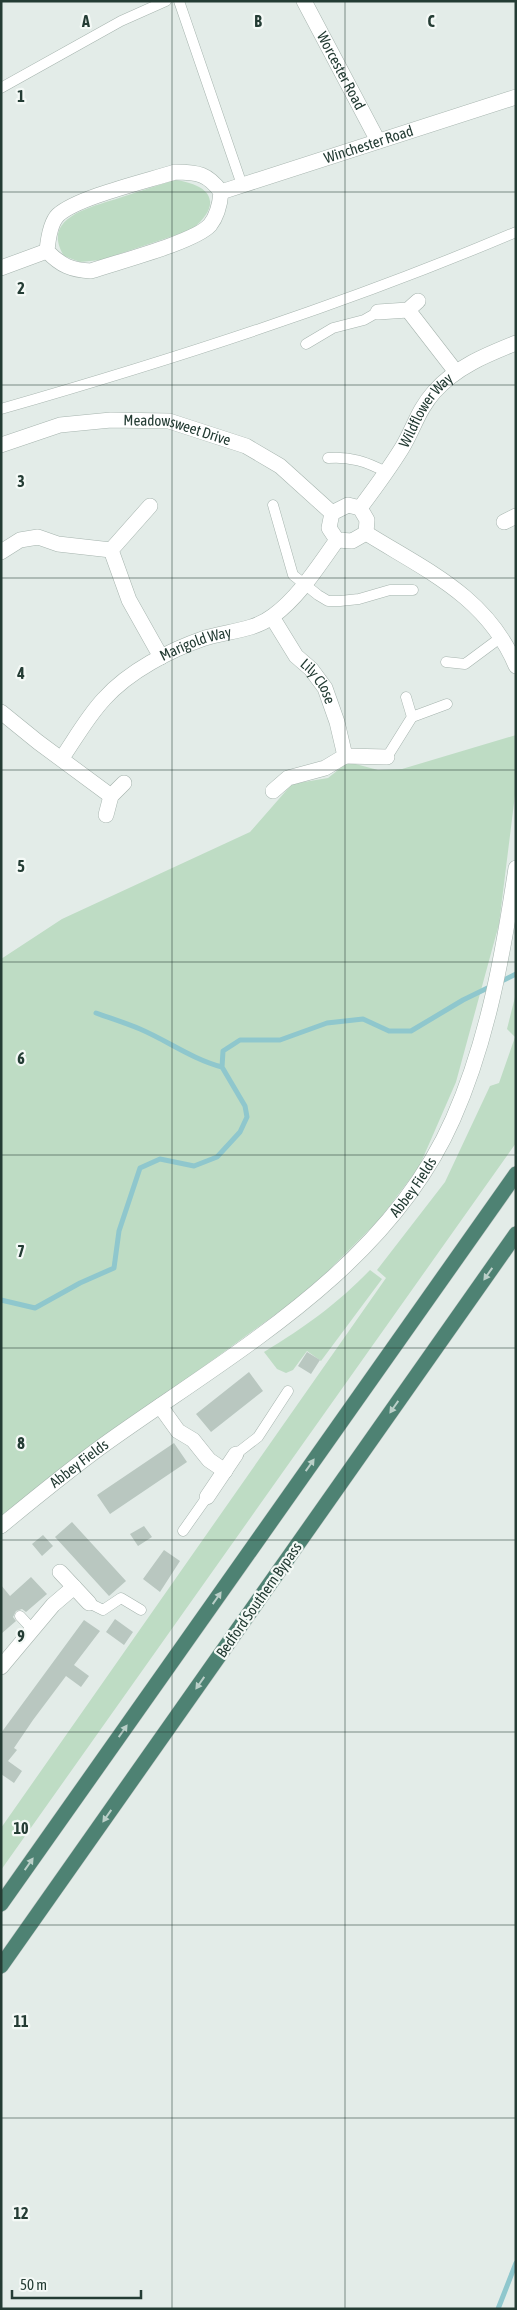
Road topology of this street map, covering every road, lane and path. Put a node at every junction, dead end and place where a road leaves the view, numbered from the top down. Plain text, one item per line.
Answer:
1 (166, 1) edge
2 (179, 1) edge
3 (304, 1) edge
4 (1, 88) edge
5 (516, 97) edge
6 (378, 141) junction
7 (242, 185) junction
8 (222, 192) junction
9 (516, 232) edge
10 (47, 251) junction
11 (1, 268) edge
12 (378, 312) joint
13 (516, 343) edge
14 (306, 344) dead end
15 (456, 372) junction
16 (1, 409) edge
17 (1, 444) edge
18 (328, 458) dead end
19 (386, 472) junction
20 (273, 505) dead end
21 (150, 506) dead end
22 (360, 508) junction
23 (332, 512) junction
24 (366, 532) junction
25 (337, 540) junction
26 (111, 550) junction
27 (1, 552) edge
28 (304, 586) junction
29 (413, 590) dead end
30 (272, 617) junction
31 (500, 638) junction
32 (161, 657) junction
33 (446, 662) dead end
34 (516, 666) edge
35 (406, 697) dead end
36 (447, 704) dead end
37 (1, 712) edge
38 (412, 717) junction
39 (345, 756) junction
40 (387, 757) joint
41 (62, 758) junction
42 (124, 783) dead end
43 (273, 790) dead end
44 (111, 796) junction
45 (106, 815) dead end
46 (516, 868) edge
47 (516, 1174) edge
48 (516, 1234) edge
49 (288, 1391) dead end
50 (160, 1406) junction
51 (236, 1454) joint
52 (225, 1471) junction
53 (207, 1497) joint
54 (1, 1526) edge
55 (184, 1531) dead end
56 (60, 1572) dead end
57 (74, 1587) junction
58 (89, 1603) joint
59 (141, 1610) dead end
60 (20, 1616) dead end
61 (32, 1629) junction
62 (1, 1667) edge
63 (1, 1904) edge
64 (1, 1966) edge

1 - 4 lane
2 - 7 lane
3 - 6 street, Worcester Road
5 - 6 street, Winchester Road
6 - 7 street, Winchester Road
7 - 8 street, Winchester Road
8 - 10 street
8 - 10 street
9 - 16 lane
10 - 11 street
12 - 14 lane
12 - 15 street
13 - 15 street, Wildflower Way
15 - 19 street, Wildflower Way
17 - 23 street, Meadowsweet Drive
18 - 19 lane
19 - 22 street, Wildflower Way
20 - 28 lane
21 - 26 street
22 - 23 street
22 - 24 street
23 - 25 street
24 - 25 street
24 - 31 street
25 - 28 street, Marigold Way
26 - 27 street
26 - 32 street
28 - 29 lane
28 - 30 street, Marigold Way
30 - 32 street, Marigold Way
30 - 39 street, Lily Close
31 - 33 lane
31 - 34 street
32 - 41 street, Marigold Way
35 - 38 lane
36 - 38 lane
37 - 41 street
38 - 40 lane
39 - 40 street
39 - 43 street
41 - 44 street
42 - 44 street
44 - 45 street
46 - 50 street, Abbey Fields
63 -> 47 highway
48 -> 64 highway, Bedford Southern Bypass
49 - 51 lane
50 - 52 street
50 - 54 street, Abbey Fields
51 - 52 street
52 - 53 street
53 - 55 lane
56 - 57 street
57 - 58 street
57 - 61 street
58 - 59 lane
60 - 61 lane
61 - 62 street

